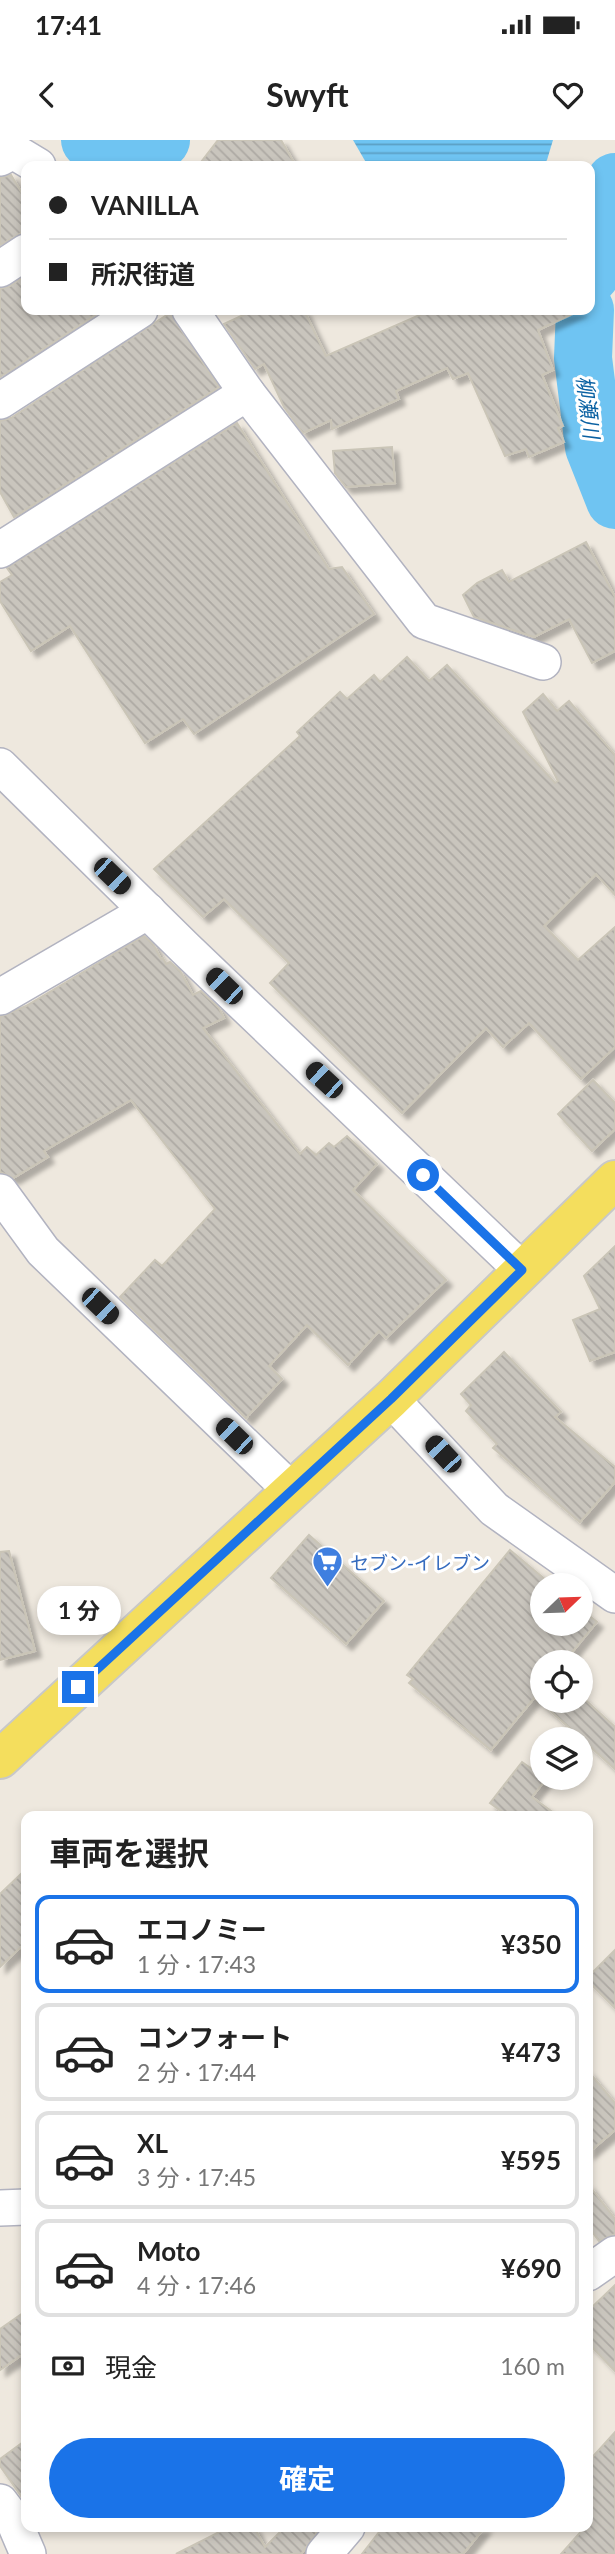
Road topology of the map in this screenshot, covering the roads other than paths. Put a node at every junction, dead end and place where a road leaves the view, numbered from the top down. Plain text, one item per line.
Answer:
1 (0, 158) edge
2 (30, 161) edge
3 (21, 255) edge
4 (0, 269) edge
5 (133, 315) edge
6 (193, 315) edge
7 (247, 393) junction
8 (0, 401) edge
9 (0, 550) edge
10 (543, 662) dead end
11 (0, 766) edge
12 (148, 911) junction
13 (0, 997) edge
14 (615, 1180) edge
15 (0, 1192) edge
16 (522, 1270) junction
17 (391, 1399) junction
18 (292, 1491) junction
19 (615, 1595) edge
20 (0, 1759) edge
21 (21, 2207) edge
22 (0, 2208) edge
23 (615, 2254) edge
24 (593, 2269) edge
25 (0, 2502) edge
26 (343, 2532) edge
27 (28, 2554) edge
28 (324, 2554) edge

1 - 2 street
3 - 4 street
5 - 8 street
6 - 7 street
7 - 9 street
7 - 10 street
11 - 12 street
12 - 13 street
12 - 16 street
14 - 16 main road
15 - 18 street
16 - 17 main road
17 - 18 main road
17 - 19 street
18 - 20 main road
21 - 22 street
23 - 24 street
25 - 27 street
26 - 28 street

